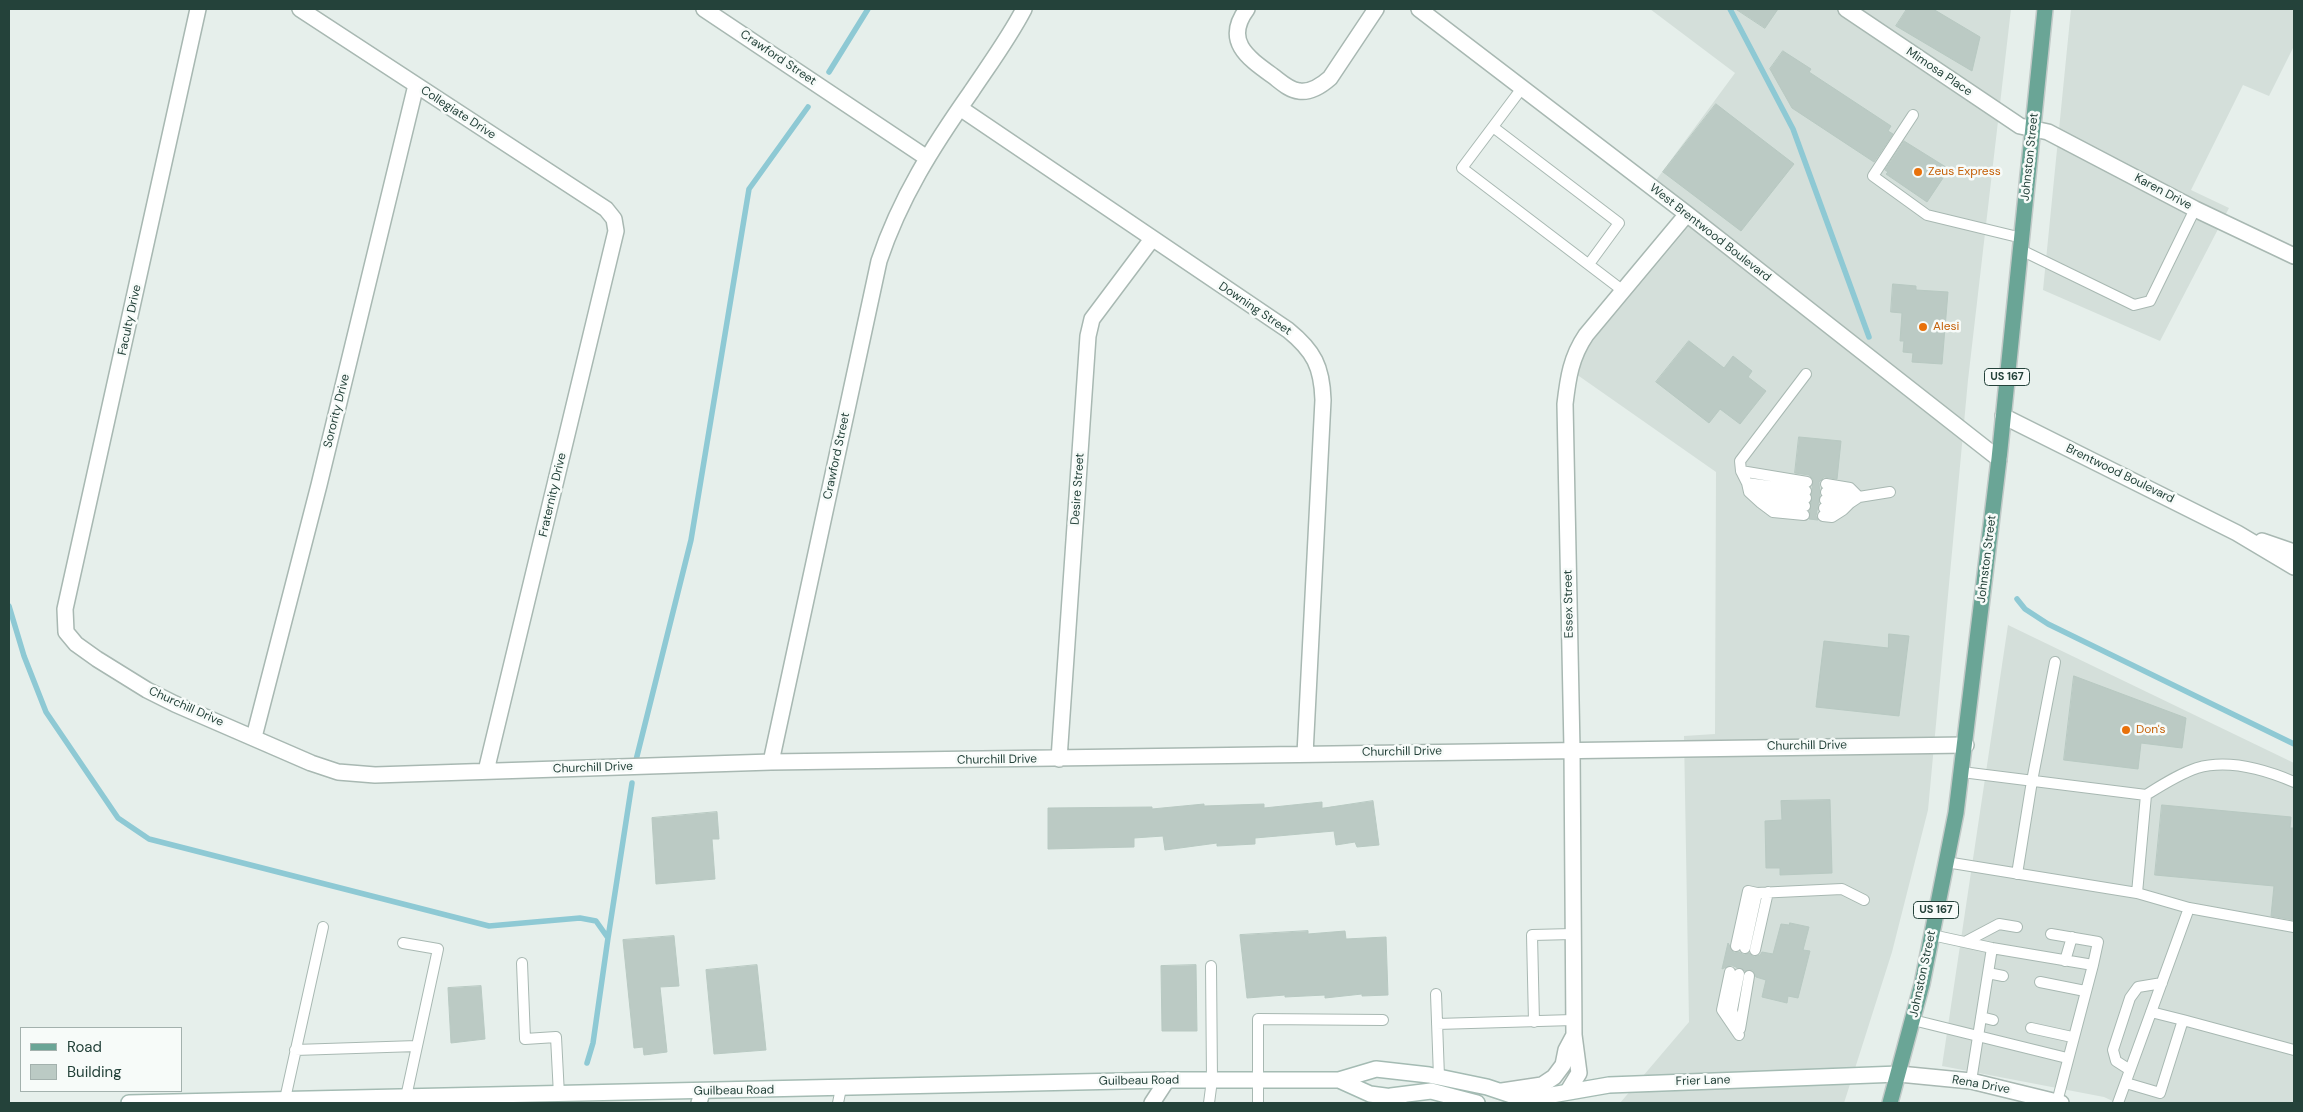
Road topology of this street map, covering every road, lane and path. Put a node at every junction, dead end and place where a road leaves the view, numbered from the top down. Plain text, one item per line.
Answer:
1 (198, 9) edge
2 (300, 9) edge
3 (704, 9) edge
4 (1024, 9) edge
5 (1247, 9) edge
6 (1376, 9) edge
7 (1419, 9) edge
8 (1846, 9) edge
9 (2045, 9) edge
10 (416, 85) junction
11 (1522, 88) junction
12 (960, 108) junction
13 (1913, 115) dead end
14 (1493, 127) junction
15 (2033, 129) junction
16 (927, 158) junction
17 (2195, 209) junction
18 (1686, 214) junction
19 (614, 219) joint
20 (1152, 239) junction
21 (2021, 244) junction
22 (2294, 256) edge
23 (1588, 264) junction
24 (1622, 290) junction
25 (1806, 374) dead end
26 (2003, 416) junction
27 (1999, 459) junction
28 (1741, 471) junction
29 (1748, 488) junction
30 (1890, 492) dead end
31 (1806, 498) junction
32 (1825, 500) junction
33 (1850, 503) junction
34 (2237, 533) junction
35 (2294, 552) edge
36 (2294, 567) edge
37 (66, 632) joint
38 (2055, 662) dead end
39 (254, 737) junction
40 (1966, 745) junction
41 (1572, 749) junction
42 (1305, 754) junction
43 (1060, 758) junction
44 (771, 762) junction
45 (486, 771) junction
46 (1962, 772) junction
47 (2032, 781) junction
48 (2294, 782) edge
49 (2146, 795) junction
50 (1946, 862) junction
51 (2017, 874) junction
52 (1762, 892) junction
53 (2137, 893) junction
54 (1864, 900) dead end
55 (2189, 908) junction
56 (323, 927) dead end
57 (2017, 927) dead end
58 (2294, 927) edge
59 (1573, 934) junction
60 (2052, 934) dead end
61 (1932, 935) junction
62 (2072, 937) junction
63 (1965, 942) junction
64 (404, 943) dead end
65 (1992, 948) junction
66 (2065, 961) junction
67 (522, 963) dead end
68 (2093, 965) junction
69 (1211, 966) dead end
70 (1988, 973) junction
71 (2003, 976) dead end
72 (2040, 982) dead end
73 (2162, 983) junction
74 (2085, 991) junction
75 (1436, 994) dead end
76 (1732, 1010) junction
77 (2151, 1012) junction
78 (1981, 1017) junction
79 (1383, 1020) dead end
80 (1913, 1020) junction
81 (1993, 1020) dead end
82 (2183, 1020) junction
83 (1534, 1022) junction
84 (1437, 1024) junction
85 (1574, 1027) junction
86 (2031, 1028) dead end
87 (1977, 1037) junction
88 (2072, 1037) junction
89 (417, 1046) junction
90 (295, 1050) junction
91 (2294, 1050) edge
92 (2067, 1058) junction
93 (2130, 1070) junction
94 (1899, 1074) junction
95 (1439, 1077) junction
96 (1167, 1080) junction
97 (1212, 1080) junction
98 (1257, 1080) junction
99 (1339, 1080) junction
100 (1971, 1081) junction
101 (2126, 1083) junction
102 (1568, 1091) junction
103 (559, 1095) junction
104 (840, 1096) edge
105 (406, 1097) junction
106 (1506, 1097) edge
107 (700, 1098) edge
108 (285, 1099) junction
109 (468, 1100) edge
110 (1394, 1100) edge
111 (1530, 1101) edge
112 (2059, 1102) edge
113 (129, 1103) edge
114 (1152, 1103) edge
115 (1209, 1103) edge
116 (1258, 1103) edge
117 (1420, 1103) edge
118 (1477, 1103) edge
119 (1890, 1103) edge
120 (2118, 1103) edge

1 - 37 street, Faculty Drive
2 - 10 street, Collegiate Drive
3 - 16 street, Crawford Street
4 - 12 street
5 - 6 street
7 - 11 street, West Brentwood Boulevard
8 - 15 street, Mimosa Place
9 - 15 main road, Johnston Street / US 167
10 - 19 street, Collegiate Drive
10 - 39 street, Sorority Drive
11 - 14 lane
11 - 18 street, West Brentwood Boulevard
12 - 16 street, Crawford Street
12 - 20 street, Downing Street
13 - 21 lane
14 - 23 lane
14 - 23 lane
15 - 17 street, Karen Drive
15 - 21 main road, Johnston Street / US 167
16 - 44 street, Crawford Street
17 - 21 lane
17 - 22 street, Karen Drive
18 - 24 street, Essex Street
18 - 27 street, West Brentwood Boulevard
19 - 45 street, Fraternity Drive
20 - 42 street, Downing Street
20 - 43 street, Desire Street
21 - 26 main road, Johnston Street / US 167
23 - 24 lane
24 - 41 street, Essex Street
25 - 28 lane
26 - 27 main road, Johnston Street / US 167
26 - 34 street, Brentwood Boulevard
27 - 40 main road, Johnston Street / US 167
28 - 29 lane
28 - 31 lane
29 - 31 lane
29 - 31 lane
30 - 33 lane
32 - 33 lane
32 - 33 lane
32 - 33 lane
34 - 35 street, Brentwood Boulevard
34 - 36 street, Brentwood Boulevard
37 - 39 street, Churchill Drive
38 - 47 lane
39 - 45 street, Churchill Drive
40 - 41 street, Churchill Drive
40 - 46 main road, Johnston Street / US 167
41 - 42 street, Churchill Drive
41 - 59 street, Essex Street
42 - 43 street, Churchill Drive
43 - 44 street, Churchill Drive
44 - 45 street, Churchill Drive
46 - 47 lane
46 - 50 main road, Johnston Street / US 167
47 - 49 lane
47 - 51 lane
48 - 49 lane
49 - 53 lane
50 - 51 lane
50 - 61 main road, Johnston Street / US 167
51 - 53 lane
52 - 52 lane
52 - 54 lane
53 - 55 lane
55 - 58 lane
55 - 73 lane
56 - 90 lane
57 - 63 lane
59 - 83 lane
59 - 85 street, Essex Street
60 - 62 lane
61 - 63 lane
61 - 80 main road, Johnston Street / US 167
62 - 66 lane
62 - 68 lane
63 - 65 lane
64 - 89 lane
65 - 66 lane
65 - 70 lane
66 - 68 lane
67 - 103 lane
68 - 74 lane
69 - 97 lane
70 - 71 lane
70 - 78 lane
72 - 74 lane
73 - 77 lane
73 - 93 lane
74 - 88 lane
75 - 84 lane
76 - 76 lane
76 - 76 lane
77 - 82 lane
77 - 93 lane
78 - 81 lane
78 - 87 lane
79 - 98 lane
80 - 87 lane
80 - 94 main road, Johnston Street / US 167
82 - 91 lane
82 - 101 lane
83 - 84 lane
83 - 85 lane
84 - 95 lane
85 - 102 street, Essex Street
85 - 106 street, Essex Street
86 - 88 lane
87 - 92 lane
87 - 100 lane
88 - 92 lane
89 - 90 lane
89 - 105 lane
90 - 108 lane
92 - 112 lane
93 - 101 lane
94 - 100 street, Rena Drive
94 - 102 street, Frier Lane
94 - 119 main road, Johnston Street / US 167
95 - 99 street, Guilbeau Road
95 - 106 street, Guilbeau Road
96 - 97 street, Guilbeau Road
96 - 104 street, Guilbeau Road
96 - 114 street
97 - 98 street, Guilbeau Road
97 - 115 lane
98 - 99 street, Guilbeau Road
98 - 116 lane
99 - 110 street, Guilbeau Road
100 - 112 street, Rena Drive
101 - 120 lane
102 - 111 street, Frier Lane
103 - 107 street, Guilbeau Road
103 - 109 street, Guilbeau Road
104 - 107 street, Guilbeau Road
105 - 108 street, Guilbeau Road
105 - 109 street, Guilbeau Road
106 - 111 street, Frier Lane
108 - 113 street, Guilbeau Road
110 - 117 street, Guilbeau Road
110 - 118 street

